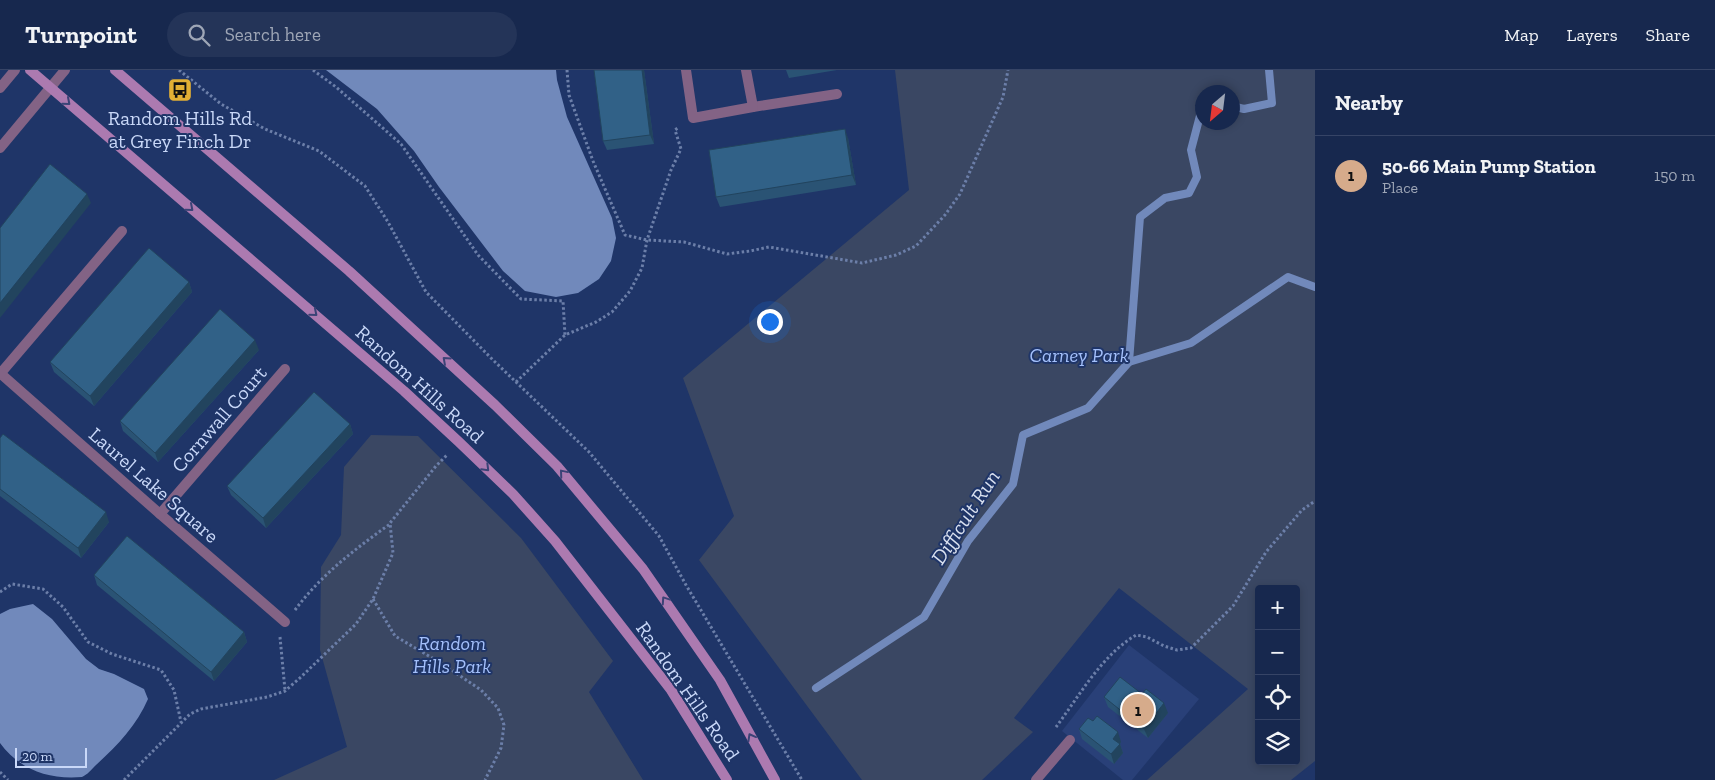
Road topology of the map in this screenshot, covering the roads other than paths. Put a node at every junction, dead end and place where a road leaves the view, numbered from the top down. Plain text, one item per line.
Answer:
1 (15, 70) edge
2 (30, 70) edge
3 (65, 70) edge
4 (115, 70) edge
5 (686, 70) edge
6 (746, 70) edge
7 (0, 88) edge
8 (50, 88) junction
9 (837, 94) dead end
10 (753, 107) junction
11 (0, 148) edge
12 (122, 231) dead end
13 (285, 369) dead end
14 (0, 373) edge
15 (160, 514) junction
16 (285, 622) road end
17 (1070, 740) dead end
18 (728, 780) edge
19 (775, 780) edge
20 (1036, 780) edge

1 - 7 street
2 - 8 street, Random Hills Road
3 - 8 street
19 -> 4 street, Random Hills Road
5 - 10 street
6 - 10 street
8 - 11 street
8 -> 18 street, Random Hills Road
9 - 10 street
12 - 14 street
13 - 15 street, Cornwall Court
14 - 15 street, Laurel Lake Square
15 - 16 street, Laurel Lake Square
17 - 20 street

